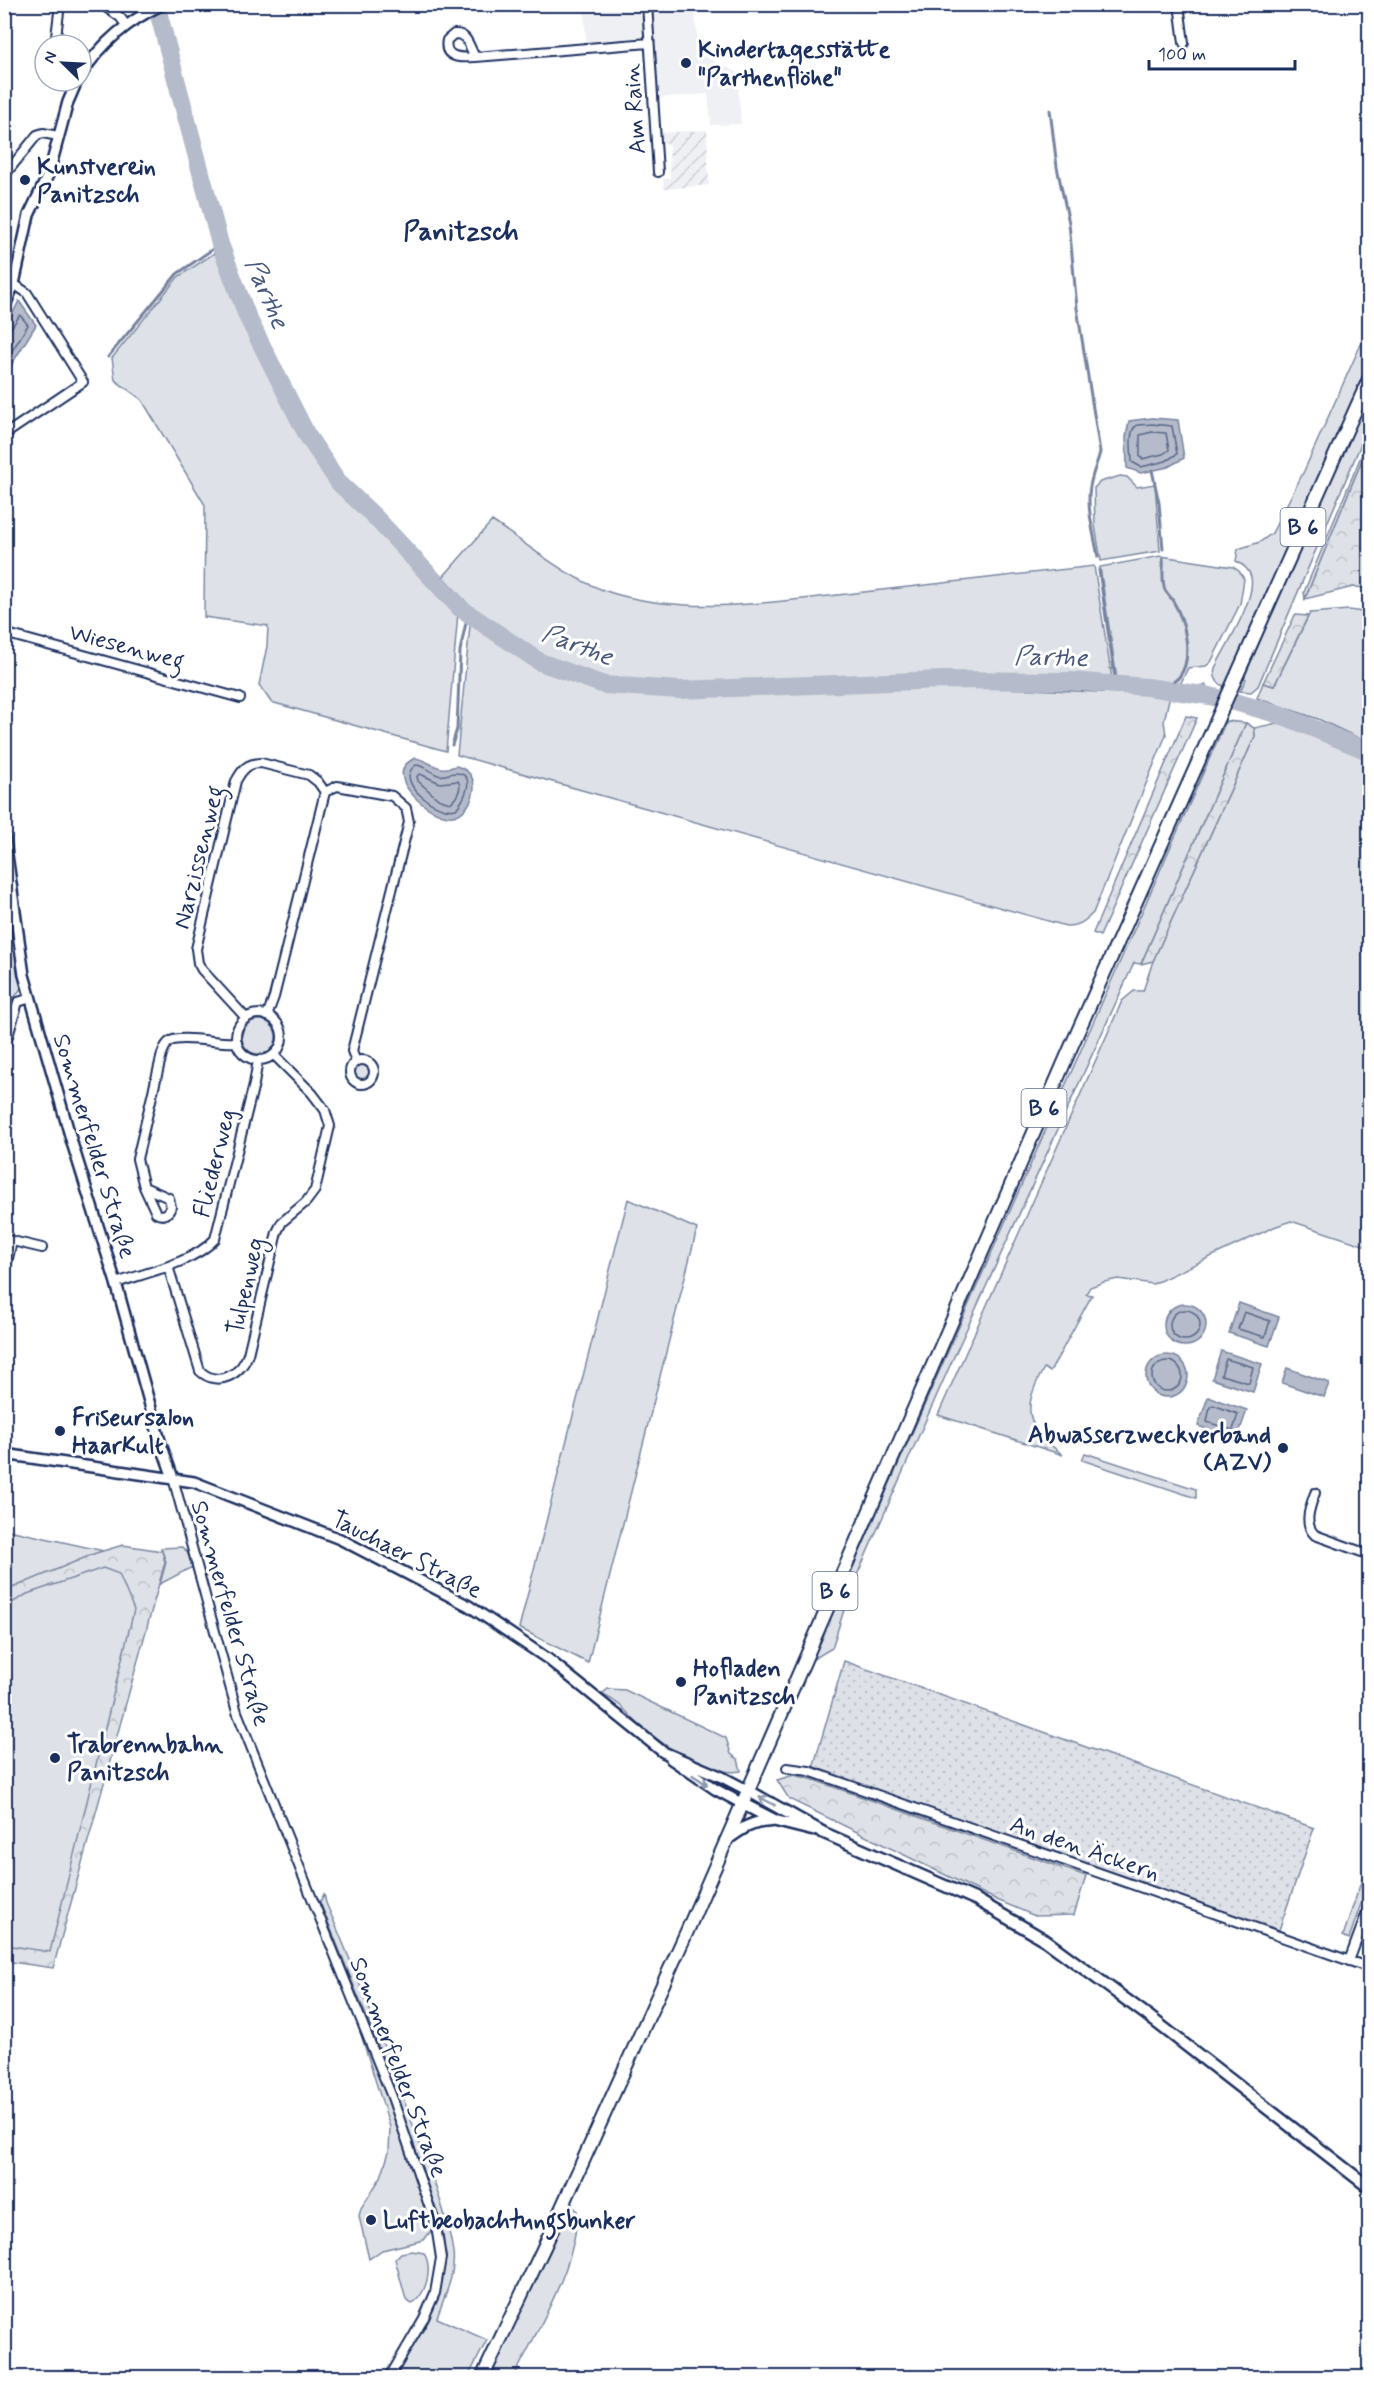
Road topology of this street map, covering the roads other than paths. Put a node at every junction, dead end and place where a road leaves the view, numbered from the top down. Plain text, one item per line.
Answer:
1 (60, 4) edge
2 (100, 4) edge
3 (164, 4) edge
4 (647, 4) edge
5 (1179, 4) edge
6 (126, 25) junction
7 (57, 33) edge
8 (649, 43) junction
9 (1184, 43) dead end
10 (93, 57) edge
11 (475, 57) dead end
12 (72, 93) edge
13 (58, 136) junction
14 (658, 172) dead end
15 (4, 176) edge
16 (14, 284) junction
17 (4, 308) edge
18 (1370, 377) edge
19 (4, 435) edge
20 (4, 633) edge
21 (240, 698) dead end
22 (325, 792) junction
23 (4, 834) edge
24 (31, 998) junction
25 (267, 1016) junction
26 (246, 1018) junction
27 (237, 1042) junction
28 (4, 1050) edge
29 (274, 1055) junction
30 (258, 1060) junction
31 (356, 1062) dead end
32 (144, 1187) dead end
33 (8, 1240) edge
34 (42, 1248) dead end
35 (168, 1266) junction
36 (4, 1276) edge
37 (116, 1282) junction
38 (4, 1454) edge
39 (173, 1478) junction
40 (1315, 1493) dead end
41 (1370, 1555) edge
42 (663, 1752) junction
43 (787, 1768) dead end
44 (747, 1790) junction
45 (741, 1803) junction
46 (776, 1821) junction
47 (824, 1833) junction
48 (726, 1841) junction
49 (1370, 1904) edge
50 (1349, 1961) junction
51 (1370, 1968) edge
52 (1370, 2188) edge
53 (389, 2378) edge
54 (482, 2378) edge

1 - 7 street
2 - 6 street
3 - 6 street
4 - 8 street, Am Rain
5 - 9 street
6 - 10 street
8 - 11 street, Am Rain
8 - 14 street, Am Rain
12 - 13 street
13 - 15 street
13 - 16 street
16 - 17 street
16 - 19 street
18 - 44 main road, B 6
20 - 21 street, Wiesenweg
22 - 25 street
22 - 26 street, Narzissenweg
22 - 31 street
23 - 24 street, Sommerfelder Straße
24 - 28 street
24 - 37 street, Sommerfelder Straße
25 - 26 street
25 - 29 street
26 - 27 street
27 - 30 street
27 - 32 street
29 - 30 street
29 - 35 street, Tulpenweg
30 - 35 street, Fliederweg
33 - 34 street
33 - 36 street
35 - 37 street, Fliederweg
37 - 39 street, Sommerfelder Straße
38 - 39 street, Tauchaer Straße
39 - 42 street, Tauchaer Straße
39 - 53 street, Sommerfelder Straße
40 - 41 street
42 - 44 street, Tauchaer Straße
42 -> 45 street
43 - 50 street, An den Äckern
44 - 45 main road, B 6
47 -> 44 main road
45 - 46 main road
45 - 48 main road, B 6
46 - 47 main road
46 - 48 main road
47 - 52 main road
48 - 54 main road, B 6
49 - 50 street
50 - 51 street, An den Äckern

